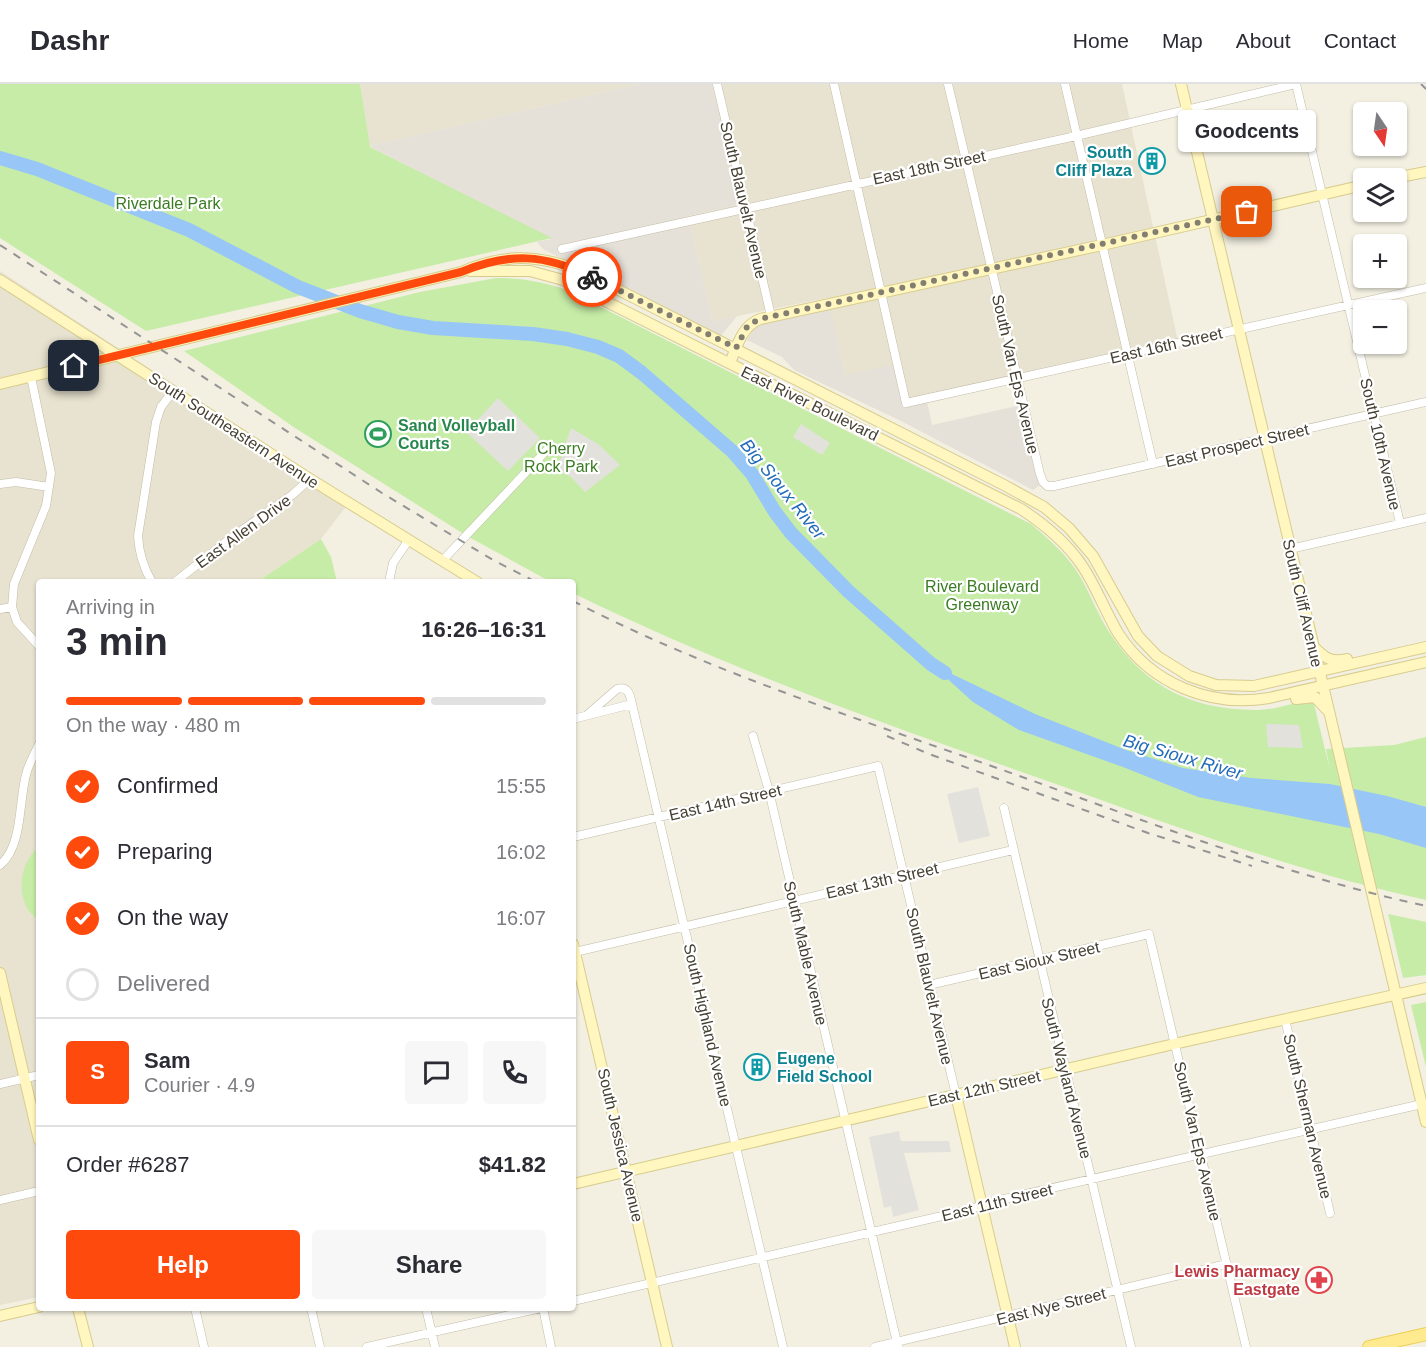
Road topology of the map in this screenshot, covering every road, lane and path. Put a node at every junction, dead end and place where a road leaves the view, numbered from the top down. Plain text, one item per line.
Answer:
1 (717, 84) edge
2 (834, 84) edge
3 (948, 84) edge
4 (1065, 84) edge
5 (1180, 84) edge
6 (1296, 84) edge
7 (1187, 110) junction
8 (1076, 136) junction
9 (966, 159) junction
10 (1426, 172) edge
11 (1407, 176) edge
12 (858, 183) junction
13 (1353, 188) edge
14 (1322, 195) junction
15 (747, 208) junction
16 (1212, 220) junction
17 (1101, 245) junction
18 (562, 249) dead end
19 (993, 269) junction
20 (461, 272) junction
21 (0, 280) edge
22 (1426, 288) edge
23 (882, 292) junction
24 (1348, 305) junction
25 (771, 316) junction
26 (1239, 329) junction
27 (736, 348) junction
28 (1127, 354) junction
29 (117, 355) junction
30 (730, 363) junction
31 (31, 377) junction
32 (1017, 378) junction
33 (0, 384) edge
34 (173, 391) junction
35 (1426, 402) edge
36 (1374, 414) junction
37 (1265, 439) junction
38 (546, 451) dead end
39 (1154, 464) junction
40 (310, 479) junction
41 (0, 484) edge
42 (1047, 486) joint
43 (49, 487) junction
44 (1426, 518) edge
45 (1400, 523) junction
46 (408, 541) junction
47 (1290, 549) junction
48 (442, 561) junction
49 (150, 579) edge
50 (179, 579) edge
51 (390, 579) edge
52 (471, 579) edge
53 (12, 607) junction
54 (0, 609) edge
55 (36, 643) edge
56 (1313, 646) junction
57 (1421, 649) edge
58 (1426, 663) edge
59 (1320, 672) junction
60 (1323, 686) junction
61 (1216, 699) junction
62 (1238, 702) junction
63 (632, 704) junction
64 (1330, 714) junction
65 (587, 715) junction
66 (576, 717) edge
67 (753, 736) dead end
68 (36, 750) edge
69 (878, 766) joint
70 (769, 791) junction
71 (1004, 808) dead end
72 (659, 817) junction
73 (576, 836) edge
74 (1013, 850) junction
75 (0, 865) edge
76 (904, 875) junction
77 (794, 900) junction
78 (684, 927) junction
79 (1149, 934) joint
80 (576, 948) edge
81 (576, 956) edge
82 (1039, 959) junction
83 (0, 973) edge
84 (929, 985) junction
85 (1426, 988) edge
86 (1395, 994) junction
87 (1285, 1019) junction
88 (1174, 1044) junction
89 (1065, 1070) junction
90 (36, 1076) edge
91 (25, 1078) junction
92 (0, 1084) edge
93 (956, 1095) junction
94 (1422, 1104) junction
95 (845, 1120) junction
96 (1426, 1122) edge
97 (36, 1127) edge
98 (1311, 1130) junction
99 (736, 1145) junction
100 (1201, 1156) junction
101 (627, 1171) junction
102 (1092, 1179) junction
103 (576, 1183) edge
104 (36, 1192) edge
105 (0, 1200) edge
106 (982, 1205) junction
107 (1330, 1213) dead end
108 (872, 1232) junction
109 (762, 1257) junction
110 (1227, 1264) junction
111 (652, 1282) junction
112 (1118, 1289) junction
113 (576, 1300) edge
114 (36, 1308) edge
115 (79, 1311) edge
116 (196, 1311) edge
117 (312, 1311) edge
118 (427, 1311) edge
119 (528, 1311) edge
120 (543, 1311) edge
121 (0, 1316) edge
122 (1007, 1316) junction
123 (432, 1332) junction
124 (1424, 1334) edge
125 (898, 1344) edge
126 (88, 1347) edge
127 (204, 1347) edge
128 (320, 1347) edge
129 (367, 1347) edge
130 (435, 1347) edge
131 (551, 1347) edge
132 (667, 1347) edge
133 (783, 1347) edge
134 (875, 1347) edge
135 (1015, 1347) edge
136 (1131, 1347) edge
137 (1246, 1347) edge
138 (1369, 1347) edge

1 - 15 street, South Blauvelt Avenue
2 - 12 street
3 - 9 street, South Van Eps Avenue
4 - 8 street
5 - 7 main road, South Cliff Avenue
6 - 7 street, East 18th Street
6 - 14 street, South 10th Avenue
7 - 8 street, East 18th Street
7 - 16 main road, South Cliff Avenue
8 - 9 street, East 18th Street
8 - 17 street
9 - 12 street, East 18th Street
9 - 19 street, South Van Eps Avenue
10 - 11 main road
12 - 15 street, East 18th Street
12 - 23 street
13 - 14 main road
14 - 16 main road
14 - 24 street, South 10th Avenue
15 - 18 street, East 18th Street
15 - 25 street, South Blauvelt Avenue
16 - 17 main road
16 - 26 main road, South Cliff Avenue
17 - 19 main road
17 - 28 street
19 - 23 main road
19 - 32 street, South Van Eps Avenue
20 - 27 main road, East River Boulevard
20 - 29 main road
20 - 30 main road, East River Boulevard
21 - 29 main road, South Southeastern Avenue
22 - 24 street, East 16th Street
23 - 25 main road
23 - 32 street, East 16th Street
24 - 26 street, East 16th Street
24 - 36 street, South 10th Avenue
25 - 27 main road
26 - 28 street, East 16th Street
26 - 37 main road, South Cliff Avenue
27 - 30 main road
27 - 59 main road, East River Boulevard
28 - 32 street, East 16th Street
28 - 39 street
29 - 31 main road
29 - 34 main road, South Southeastern Avenue
30 - 61 main road, East River Boulevard
31 - 33 main road
31 - 43 street
32 - 42 street, South Van Eps Avenue
34 - 40 main road, South Southeastern Avenue
34 - 49 street
35 - 36 street, East Prospect Street
36 - 37 street, East Prospect Street
36 - 45 street, South 10th Avenue
37 - 39 street, East Prospect Street
37 - 47 main road, South Cliff Avenue
38 - 48 street
39 - 42 street, East Prospect Street
40 - 46 main road, South Southeastern Avenue
40 - 50 street, East Allen Drive
41 - 43 street
43 - 53 street
44 - 45 street
45 - 47 street
46 - 48 main road, South Southeastern Avenue
46 - 51 street
47 - 56 main road, South Cliff Avenue
48 - 52 main road, South Southeastern Avenue
53 - 54 street
53 - 55 street
56 - 57 main road
56 - 59 main road, South Cliff Avenue
57 - 59 main road
57 - 60 main road
58 - 60 main road
59 - 60 main road, South Cliff Avenue
59 - 61 main road
60 - 62 main road, East River Boulevard
60 - 64 main road, South Cliff Avenue
61 - 62 main road, East River Boulevard
62 - 64 main road
63 - 65 street
63 - 65 street
63 - 72 street, South Highland Avenue
64 - 86 main road, South Cliff Avenue
65 - 66 street
67 - 70 street, South Mable Avenue
68 - 75 street
69 - 70 street, East 14th Street
69 - 76 street, South Blauvelt Avenue
70 - 72 street, East 14th Street
70 - 77 street, South Mable Avenue
71 - 74 street, South Wayland Avenue
72 - 73 street, East 14th Street
72 - 78 street, South Highland Avenue
74 - 76 street, East 13th Street
74 - 82 street, South Wayland Avenue
76 - 77 street, East 13th Street
76 - 84 street, South Blauvelt Avenue
77 - 78 street, East 13th Street
77 - 95 street, South Mable Avenue
78 - 80 street, East 13th Street
78 - 99 street, South Highland Avenue
79 - 82 street, East Sioux Street
79 - 88 street, South Van Eps Avenue
81 - 101 main road, South Jessica Avenue
82 - 84 street, East Sioux Street
82 - 89 street, South Wayland Avenue
83 - 91 main road
84 - 93 street, South Blauvelt Avenue
85 - 86 main road, East 12th Street
86 - 87 main road, East 12th Street
86 - 94 main road, South Cliff Avenue
87 - 88 main road, East 12th Street
87 - 98 street, South Sherman Avenue
88 - 89 main road, East 12th Street
88 - 100 street, South Van Eps Avenue
89 - 93 main road, East 12th Street
89 - 102 street, South Wayland Avenue
90 - 91 street
91 - 92 street
91 - 97 main road
93 - 95 main road, East 12th Street
93 - 106 main road, South Blauvelt Avenue
94 - 96 main road, South Cliff Avenue
94 - 98 street, East 11th Street
95 - 99 main road, East 12th Street
95 - 108 street, South Mable Avenue
98 - 100 street, East 11th Street
98 - 107 street, South Sherman Avenue
99 - 101 main road, East 12th Street
99 - 109 street, South Highland Avenue
100 - 102 street, East 11th Street
100 - 110 street, South Van Eps Avenue
101 - 103 main road, East 12th Street
101 - 111 main road, South Jessica Avenue
102 - 106 street, East 11th Street
102 - 112 street, South Wayland Avenue
104 - 105 street
106 - 108 street, East 11th Street
106 - 122 main road, South Blauvelt Avenue
108 - 109 street, East 11th Street
108 - 125 street, South Mable Avenue
109 - 111 street, East 11th Street
109 - 133 street, South Highland Avenue
110 - 112 street, East Nye Street
110 - 137 street, South Van Eps Avenue
111 - 113 street, East 11th Street
111 - 132 main road, South Jessica Avenue
112 - 122 street, East Nye Street
112 - 136 street, South Wayland Avenue
114 - 121 main road
115 - 126 main road
116 - 127 street
117 - 128 street
118 - 123 street
119 - 123 street
120 - 131 street
122 - 125 street, East Nye Street
122 - 135 main road, South Blauvelt Avenue
123 - 129 street
123 - 130 street
124 - 138 main road
125 - 134 street, East Nye Street

